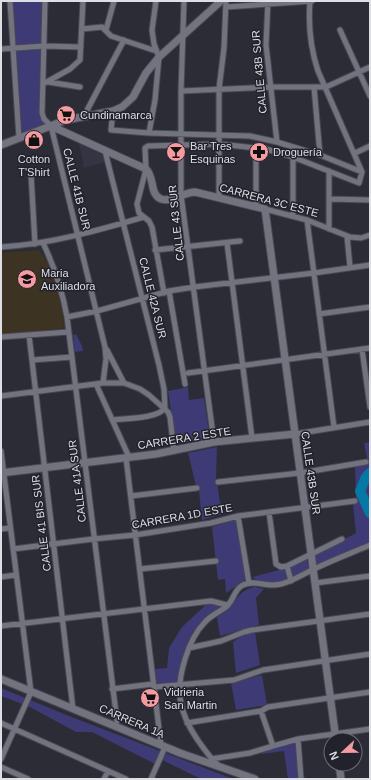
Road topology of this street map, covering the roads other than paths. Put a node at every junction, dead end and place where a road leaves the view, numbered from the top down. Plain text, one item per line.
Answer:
1 (10, 1) edge
2 (45, 1) edge
3 (83, 1) edge
4 (114, 1) edge
5 (156, 1) edge
6 (184, 1) edge
7 (221, 1) edge
8 (226, 1) edge
9 (311, 1) edge
10 (268, 3) edge
11 (226, 8) junction
12 (82, 30) junction
13 (106, 30) junction
14 (340, 30) dead end
15 (182, 37) junction
16 (124, 40) junction
17 (44, 46) junction
18 (81, 47) junction
19 (13, 48) junction
20 (1, 49) edge
21 (158, 54) junction
22 (370, 66) edge
23 (359, 72) junction
24 (45, 83) junction
25 (80, 87) dead end
26 (272, 87) junction
27 (326, 87) junction
28 (314, 88) junction
29 (219, 90) junction
30 (181, 91) junction
31 (370, 96) edge
32 (113, 111) junction
33 (84, 116) junction
34 (51, 126) junction
35 (149, 133) junction
36 (181, 134) junction
37 (219, 135) junction
38 (19, 138) junction
39 (269, 140) junction
40 (277, 142) junction
41 (219, 144) junction
42 (1, 145) edge
43 (182, 146) junction
44 (370, 146) edge
45 (256, 147) junction
46 (266, 149) junction
47 (105, 151) junction
48 (355, 153) junction
49 (320, 155) junction
50 (293, 156) junction
51 (146, 169) junction
52 (329, 171) junction
53 (362, 172) junction
54 (31, 174) dead end
55 (181, 195) junction
56 (219, 198) junction
57 (329, 199) junction
58 (370, 200) edge
59 (256, 207) junction
60 (265, 209) junction
61 (293, 216) junction
62 (144, 218) junction
63 (307, 220) junction
64 (124, 223) junction
65 (329, 229) junction
66 (370, 235) edge
67 (78, 236) junction
68 (347, 236) junction
69 (240, 241) dead end
70 (227, 242) junction
71 (43, 243) junction
72 (35, 244) junction
73 (188, 246) junction
74 (1, 247) edge
75 (155, 250) junction
76 (370, 265) edge
77 (350, 267) junction
78 (314, 273) junction
79 (274, 278) junction
80 (232, 283) junction
81 (194, 287) junction
82 (166, 292) junction
83 (143, 299) junction
84 (370, 307) edge
85 (97, 311) junction
86 (319, 314) junction
87 (67, 317) junction
88 (68, 332) junction
89 (29, 335) junction
90 (1, 337) edge
91 (105, 347) junction
92 (370, 348) edge
93 (362, 349) junction
94 (325, 354) junction
95 (72, 357) junction
96 (32, 360) junction
97 (285, 360) junction
98 (243, 366) junction
99 (205, 371) junction
100 (188, 373) dead end
101 (103, 383) junction
102 (124, 383) junction
103 (96, 384) junction
104 (185, 384) dead end
105 (75, 387) junction
106 (36, 392) junction
107 (1, 396) edge
108 (370, 407) edge
109 (165, 408) junction
110 (112, 420) junction
111 (370, 422) edge
112 (334, 427) junction
113 (295, 434) junction
114 (252, 438) junction
115 (214, 442) junction
116 (1, 451) edge
117 (174, 451) junction
118 (127, 458) junction
119 (84, 462) junction
120 (366, 462) dead end
121 (44, 467) junction
122 (2, 473) edge
123 (300, 473) junction
124 (218, 482) dead end
125 (196, 488) dead end
126 (130, 496) junction
127 (354, 501) dead end
128 (305, 508) junction
129 (269, 512) junction
130 (238, 516) junction
131 (10, 528) junction
132 (1, 529) edge
133 (135, 535) junction
134 (94, 539) junction
135 (342, 539) dead end
136 (54, 545) junction
137 (370, 545) edge
138 (13, 549) junction
139 (311, 554) junction
140 (216, 561) dead end
141 (287, 566) junction
142 (140, 568) junction
143 (313, 570) junction
144 (16, 575) junction
145 (370, 576) edge
146 (1, 577) edge
147 (290, 581) junction
148 (249, 583) junction
149 (315, 583) junction
150 (227, 605) junction
151 (144, 609) junction
152 (103, 614) junction
153 (370, 614) edge
154 (62, 619) junction
155 (320, 621) junction
156 (22, 624) junction
157 (1, 626) edge
158 (189, 648) junction
159 (370, 654) edge
160 (325, 661) junction
161 (1, 679) edge
162 (180, 685) junction
163 (154, 686) junction
164 (112, 689) junction
165 (31, 692) junction
166 (370, 692) edge
167 (330, 698) junction
168 (74, 709) junction
169 (261, 711) junction
170 (117, 721) dead end
171 (1, 723) edge
172 (187, 723) junction
173 (15, 729) junction
174 (370, 729) edge
175 (335, 732) edge
176 (357, 732) edge
177 (323, 738) edge
178 (298, 739) junction
179 (163, 746) junction
180 (273, 746) junction
181 (211, 759) junction
182 (1, 760) edge
183 (1, 767) edge
184 (220, 767) junction
185 (108, 771) junction
186 (28, 779) edge
187 (104, 779) edge
188 (126, 779) edge
189 (151, 779) edge
190 (255, 779) edge
191 (301, 779) edge

1 - 19 street
2 - 17 street, CALLE 41B SUR
3 - 12 street
4 - 13 street
5 - 21 street
6 - 15 street, CALLE 43 SUR
7 - 15 street
8 - 11 street
9 - 10 street
9 - 27 street
10 - 11 street
10 - 26 street, CALLE 43B SUR
11 - 29 street
12 - 13 street
12 - 18 street
13 - 16 street
14 - 23 street
15 - 21 street
15 - 30 street, CALLE 43 SUR
16 - 21 street
16 - 33 street
17 - 18 street
17 - 19 street
17 - 24 street, CALLE 41B SUR
18 - 24 street
19 - 20 street
19 - 38 street
21 - 32 street
21 - 35 street
22 - 23 street
23 - 27 street
23 - 31 street
24 - 25 street
24 - 34 street, CALLE 41B SUR
26 - 28 street
26 - 29 street
26 - 40 street, CALLE 43B SUR
27 - 28 street
27 - 48 street
28 - 49 street
29 - 30 street
29 - 37 street
30 - 36 street, CALLE 43 SUR
32 - 33 street
32 - 35 street
33 - 34 street
34 - 38 street
34 - 47 street
34 - 67 street, CALLE 41B SUR
35 - 36 street
36 - 37 street
36 - 43 street, CALLE 43 SUR
37 - 39 street
37 - 41 street
38 - 42 street
39 - 40 street
39 - 46 street
40 - 49 street
41 - 43 street
41 - 45 street
41 - 56 street
43 - 51 street
43 - 55 street, CALLE 43 SUR
44 - 48 street
45 - 46 street
45 - 59 street
46 - 50 street
47 - 51 street
47 - 64 street, CALLE 42A SUR
48 - 53 street
49 - 53 street
50 - 52 street
50 - 61 street
51 - 55 street, CARRERA 3C ESTE
51 - 62 street
52 - 53 street
52 - 57 street
54 - 72 street
55 - 56 street, CARRERA 3C ESTE
55 - 73 street, CALLE 43 SUR
56 - 59 street, CARRERA 3C ESTE
57 - 58 street
57 - 65 street
59 - 60 street, CARRERA 3C ESTE
60 - 61 street, CARRERA 3C ESTE
60 - 79 street, CALLE 43B SUR
61 - 63 street, CARRERA 3C ESTE
62 - 64 street
62 - 75 street
63 - 65 street, CARRERA 3C ESTE
63 - 78 street
64 - 67 street
64 - 83 street, CALLE 42A SUR
65 - 68 street, CARRERA 3C ESTE
66 - 68 street, CARRERA 3C ESTE
67 - 71 street
67 - 85 street, CALLE 41B SUR
68 - 77 street
69 - 70 street
70 - 73 street
70 - 80 street
71 - 72 street
71 - 87 street, CALLE 41A SUR
72 - 74 street
73 - 75 street
73 - 81 street, CALLE 43 SUR
75 - 82 street
76 - 77 street
77 - 78 street
78 - 79 street
78 - 86 street
79 - 80 street
79 - 97 street, CALLE 43B SUR
80 - 81 street
80 - 98 street
81 - 82 street
81 - 99 street, CALLE 43 SUR
82 - 83 street
82 - 104 street
83 - 85 street
83 - 109 street, CALLE 42A SUR
84 - 86 street
85 - 87 street
85 - 91 street, CALLE 41B SUR
86 - 94 street
87 - 88 street, CALLE 41A SUR
88 - 89 street
88 - 95 street, CALLE 41A SUR
89 - 90 street
89 - 96 street, CALLE 41 BIS SUR
91 - 101 street, CALLE 41B SUR
91 - 102 street
92 - 93 street
93 - 94 street
93 - 108 street
94 - 97 street
94 - 112 street
95 - 96 street
95 - 105 street, CALLE 41A SUR
96 - 106 street, CALLE 41 BIS SUR
97 - 98 street
97 - 113 street, CALLE 43B SUR
98 - 99 street
98 - 114 street
99 - 100 street
99 - 115 street, CALLE 43 SUR
101 - 102 street
101 - 103 street
102 - 109 street
103 - 105 street
103 - 110 street
105 - 106 street
105 - 119 street, CALLE 41A SUR
106 - 107 street
106 - 121 street, CALLE 41 BIS SUR
109 - 110 street
109 - 117 street, CALLE 42A SUR
110 - 118 street
111 - 112 street, CARRERA 2 ESTE
112 - 113 street, CARRERA 2 ESTE
113 - 114 street, CARRERA 2 ESTE
113 - 123 street, CALLE 43B SUR
114 - 115 street, CARRERA 2 ESTE
115 - 117 street, CARRERA 2 ESTE
116 - 122 street
117 - 118 street, CARRERA 2 ESTE
118 - 119 street, CARRERA 2 ESTE
118 - 126 street
119 - 121 street, CARRERA 2 ESTE
119 - 134 street, CALLE 41A SUR
120 - 123 street
121 - 122 street, CARRERA 2 ESTE
121 - 136 street, CALLE 41 BIS SUR
122 - 131 street
123 - 124 street
123 - 128 street, CALLE 43B SUR
125 - 126 street
126 - 133 street
127 - 128 street, CARRERA 1D ESTE
128 - 129 street, CARRERA 1D ESTE
128 - 139 street, CALLE 43B SUR
129 - 130 street, CARRERA 1D ESTE
129 - 141 street
130 - 133 street, CARRERA 1D ESTE
130 - 148 street
131 - 132 street
131 - 138 street
133 - 134 street, CARRERA 1D ESTE
133 - 142 street
134 - 136 street, CARRERA 1D ESTE
134 - 152 street, CALLE 41A SUR
135 - 139 street
136 - 138 street, CARRERA 1D ESTE
136 - 154 street, CALLE 41 BIS SUR
137 - 143 street
138 - 144 street
139 - 141 street
139 - 143 street, CALLE 43B SUR
140 - 142 street
141 - 147 street
142 - 151 street
143 - 147 street
143 - 149 street, CALLE 43B SUR
144 - 146 street
144 - 156 street
145 - 149 street
147 - 148 street
148 - 150 street
149 - 155 street, CALLE 43B SUR
150 - 151 street
150 - 158 street
151 - 152 street
151 - 163 street
152 - 154 street
152 - 164 street, CALLE 41A SUR
153 - 155 street
154 - 156 street
154 - 168 street, CALLE 41 BIS SUR
155 - 158 street
155 - 160 street, CALLE 43B SUR
156 - 157 street
156 - 165 street
158 - 162 street
159 - 160 street
160 - 162 street
160 - 167 street, CALLE 43B SUR
161 - 165 street, CARRERA 1A
162 - 163 street
162 - 172 street
163 - 164 street
163 - 179 street
164 - 170 street, CALLE 41A SUR
165 - 168 street, CARRERA 1A
165 - 173 street
166 - 167 street
167 - 169 street
167 - 175 street, CALLE 43B SUR
168 - 179 street, CARRERA 1A
169 - 172 street
169 - 180 street
171 - 173 street
172 - 181 street
173 - 182 street
173 - 185 street
174 - 176 street
177 - 178 street
178 - 180 street
178 - 191 street
179 - 184 street, CARRERA 1A
179 - 189 street
180 - 181 street
181 - 184 street
183 - 186 street
184 - 190 street, CARRERA 1A
185 - 187 street
185 - 188 street

